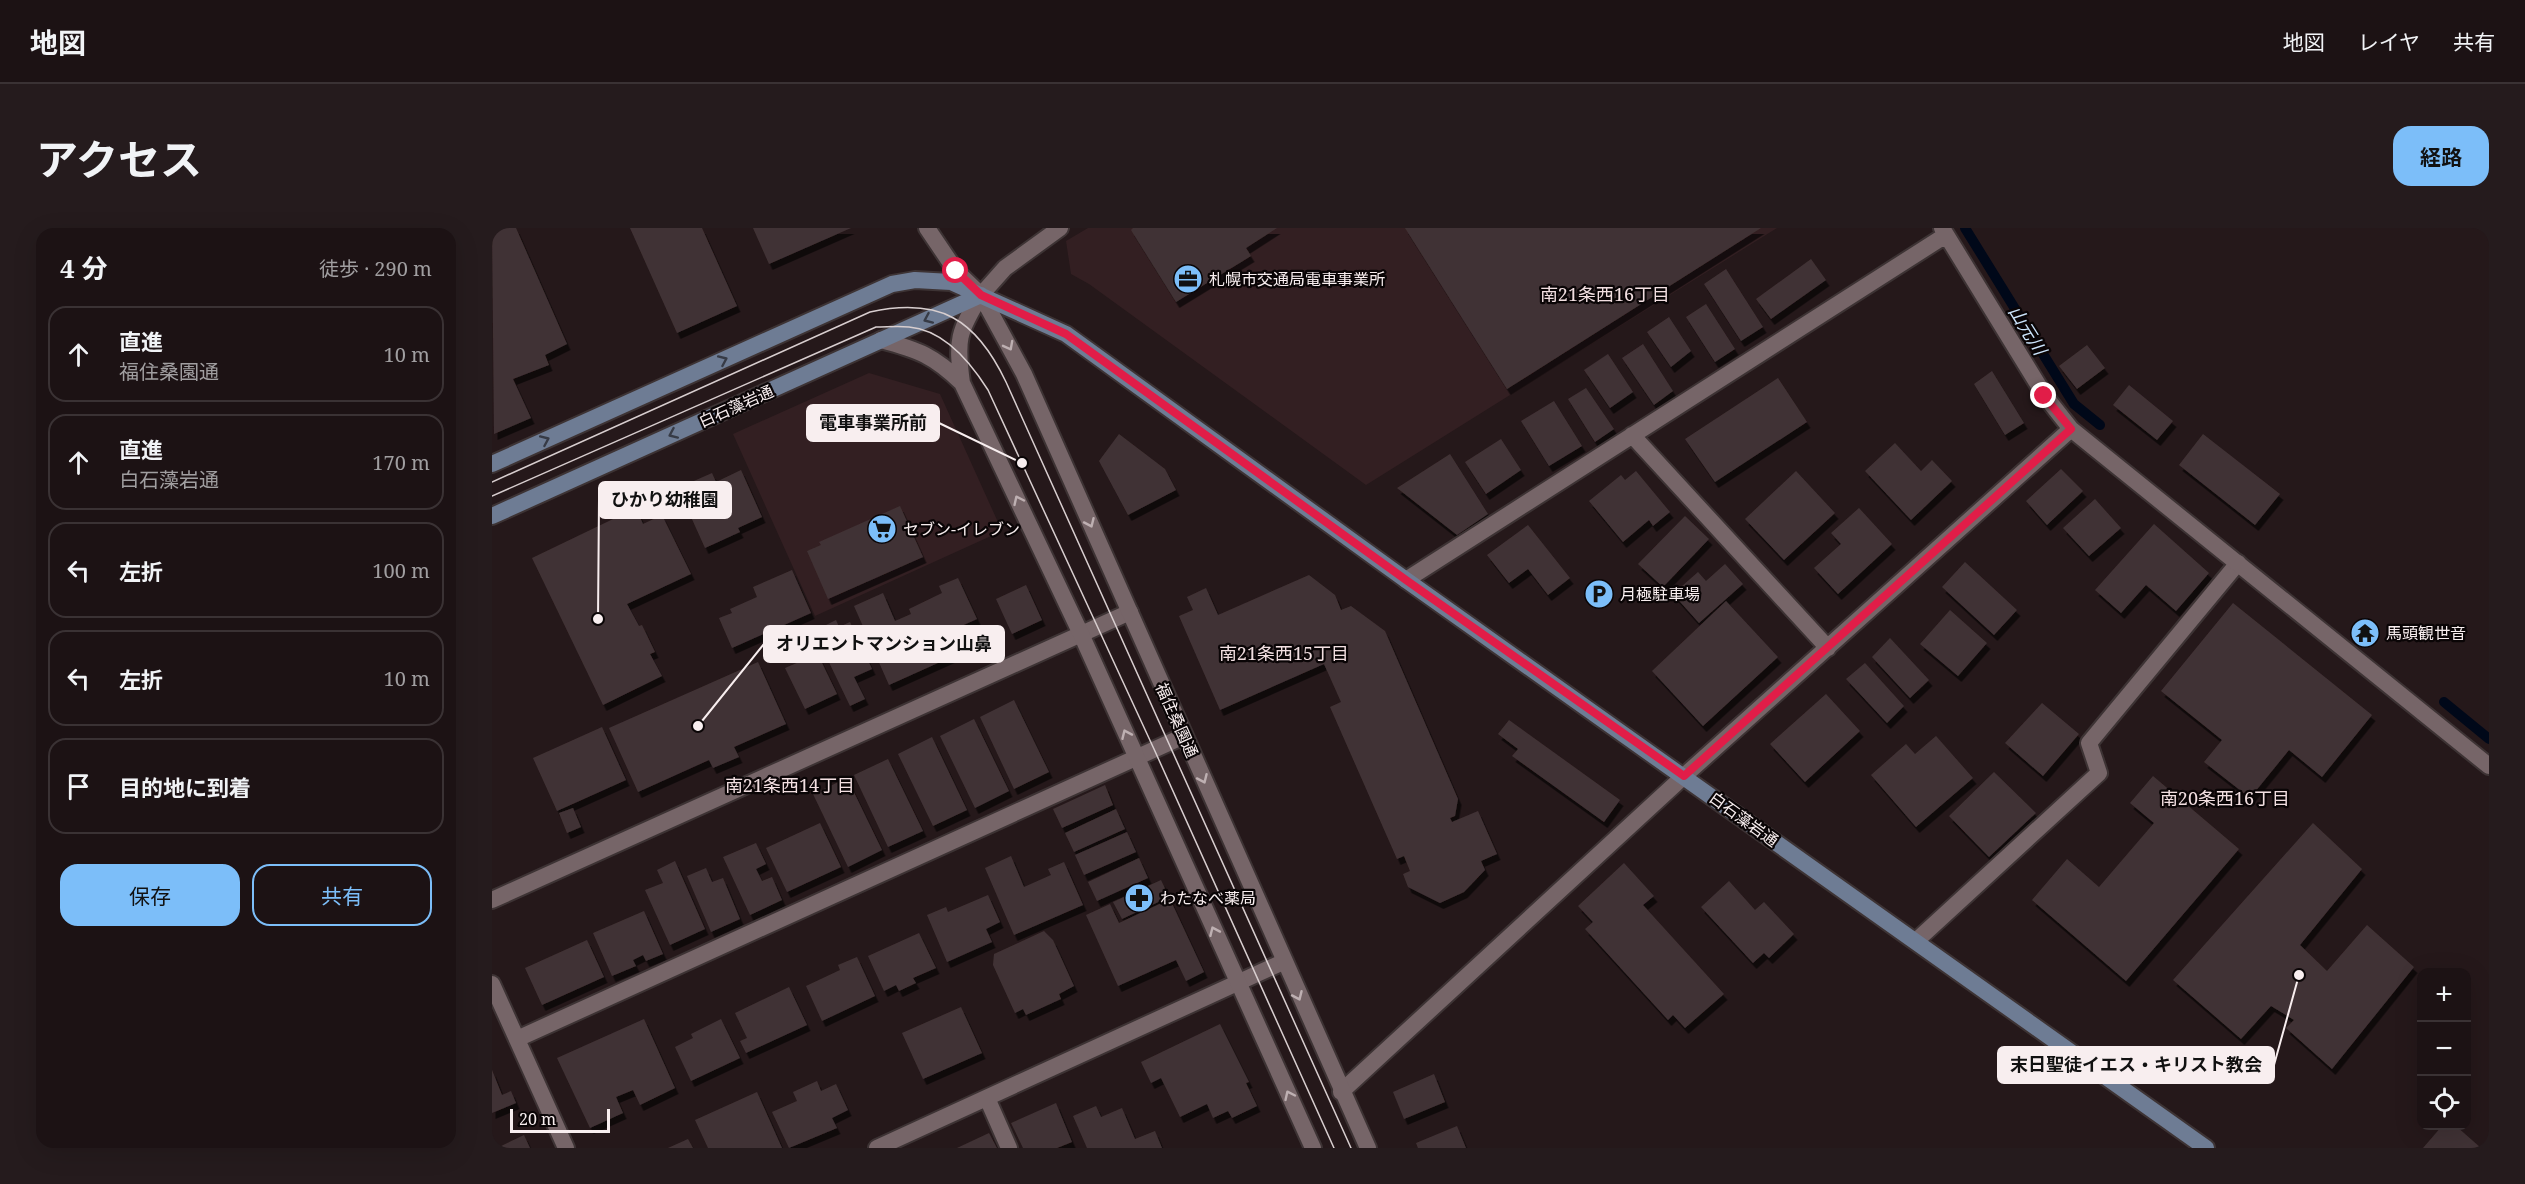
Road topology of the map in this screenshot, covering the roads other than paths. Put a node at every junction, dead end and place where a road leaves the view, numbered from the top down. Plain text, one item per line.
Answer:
1 (927, 228) edge
2 (1060, 228) edge
3 (1944, 231) edge
4 (981, 295) junction
5 (881, 340) junction
6 (962, 383) junction
7 (2071, 429) junction
8 (1632, 435) junction
9 (492, 464) edge
10 (492, 516) edge
11 (2238, 563) junction
12 (1406, 580) junction
13 (1130, 612) junction
14 (1081, 634) junction
15 (1828, 648) junction
16 (1184, 736) junction
17 (1136, 758) junction
18 (2489, 766) edge
19 (1684, 776) junction
20 (492, 900) edge
21 (1916, 942) junction
22 (1283, 962) junction
23 (492, 984) edge
24 (1239, 984) junction
25 (517, 1039) junction
26 (1341, 1092) junction
27 (987, 1098) junction
28 (566, 1148) edge
29 (877, 1148) edge
30 (1009, 1148) edge
31 (1313, 1148) edge
32 (1368, 1148) edge
33 (2206, 1148) edge

1 - 4 street, 福住桑園通
2 - 4 street
3 - 7 street
3 - 8 street
4 -> 5 main road, 白石藻岩通
4 - 6 street
9 -> 4 main road, 白石藻岩通
4 - 12 main road, 白石藻岩通
4 -> 13 street, 福住桑園通
5 - 6 street
5 -> 10 main road, 白石藻岩通
14 -> 6 street
7 - 11 street
7 - 15 street
8 - 12 street
8 - 15 street
11 - 18 street
11 - 21 street
12 - 19 main road, 白石藻岩通
13 - 14 street
13 - 16 street, 福住桑園通
17 -> 14 street
14 - 20 street
15 - 19 street
16 - 17 street
16 -> 22 street, 福住桑園通
24 -> 17 street
17 - 25 street
19 - 21 main road, 白石藻岩通
19 - 26 street
21 - 33 main road, 白石藻岩通
22 - 24 street
22 -> 26 street, 福住桑園通
23 - 25 street
24 - 27 street
31 -> 24 street
25 - 28 street
26 - 32 street, 福住桑園通
27 - 29 street
27 - 30 street

